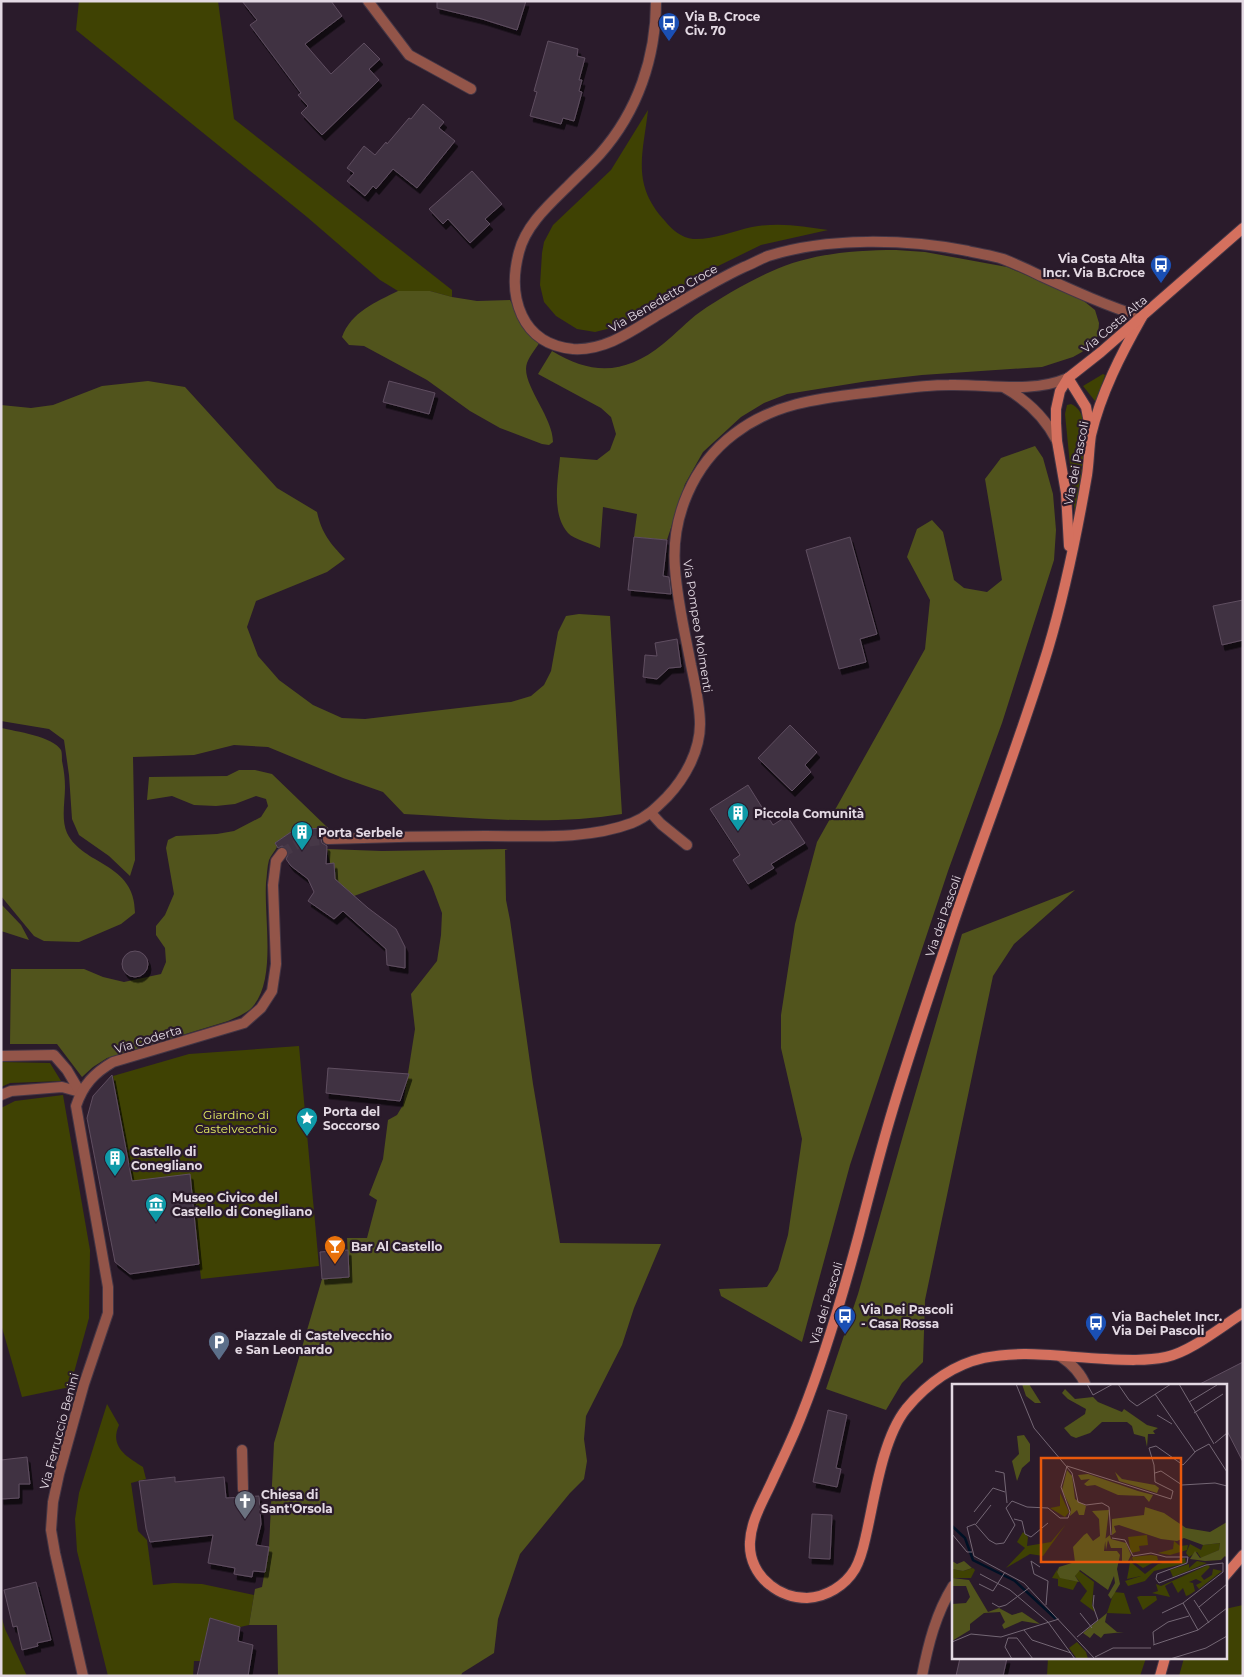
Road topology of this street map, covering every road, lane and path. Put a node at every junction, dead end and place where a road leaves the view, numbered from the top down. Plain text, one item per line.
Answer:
1 (368, 1) edge
2 (656, 1) edge
3 (471, 90) dead end
4 (1243, 228) edge
5 (1142, 317) junction
6 (1068, 378) junction
7 (1004, 388) junction
8 (1091, 435) junction
9 (1057, 441) junction
10 (1070, 562) junction
11 (651, 813) junction
12 (328, 839) tunnel mouth
13 (687, 845) dead end
14 (282, 853) dead end
15 (1, 1056) edge
16 (80, 1092) junction
17 (1, 1096) edge
18 (1243, 1313) edge
19 (1060, 1356) junction
20 (1085, 1384) edge
21 (242, 1450) dead end
22 (243, 1489) dead end
23 (1243, 1555) edge
24 (1226, 1575) edge
25 (952, 1588) edge
26 (1164, 1660) edge
27 (83, 1676) edge
28 (922, 1676) edge
29 (1160, 1676) edge

1 - 3 street
2 - 5 street, Via Benedetto Croce
4 - 5 street, Via Costa Alta
5 - 6 street, Via Costa Alta
5 - 8 street, Via dei Pascoli
6 - 7 street, Via Pompeo Molmenti
6 - 8 street
6 - 9 street, Via dei Pascoli
7 - 9 street, Via dei Pascoli
7 - 11 street, Via Pompeo Molmenti
8 - 10 street, Via dei Pascoli
9 - 10 street, Via dei Pascoli
10 - 19 street, Via dei Pascoli
11 - 12 street, Via Pompeo Molmenti
11 - 13 street
14 - 16 street, Via Coderta
15 - 16 street
16 - 17 street
16 - 27 street, Via Ferruccio Benini
18 - 19 street, Via dei Pascoli
19 - 20 street
21 - 22 street
23 - 24 street
25 - 28 street
26 - 29 street

